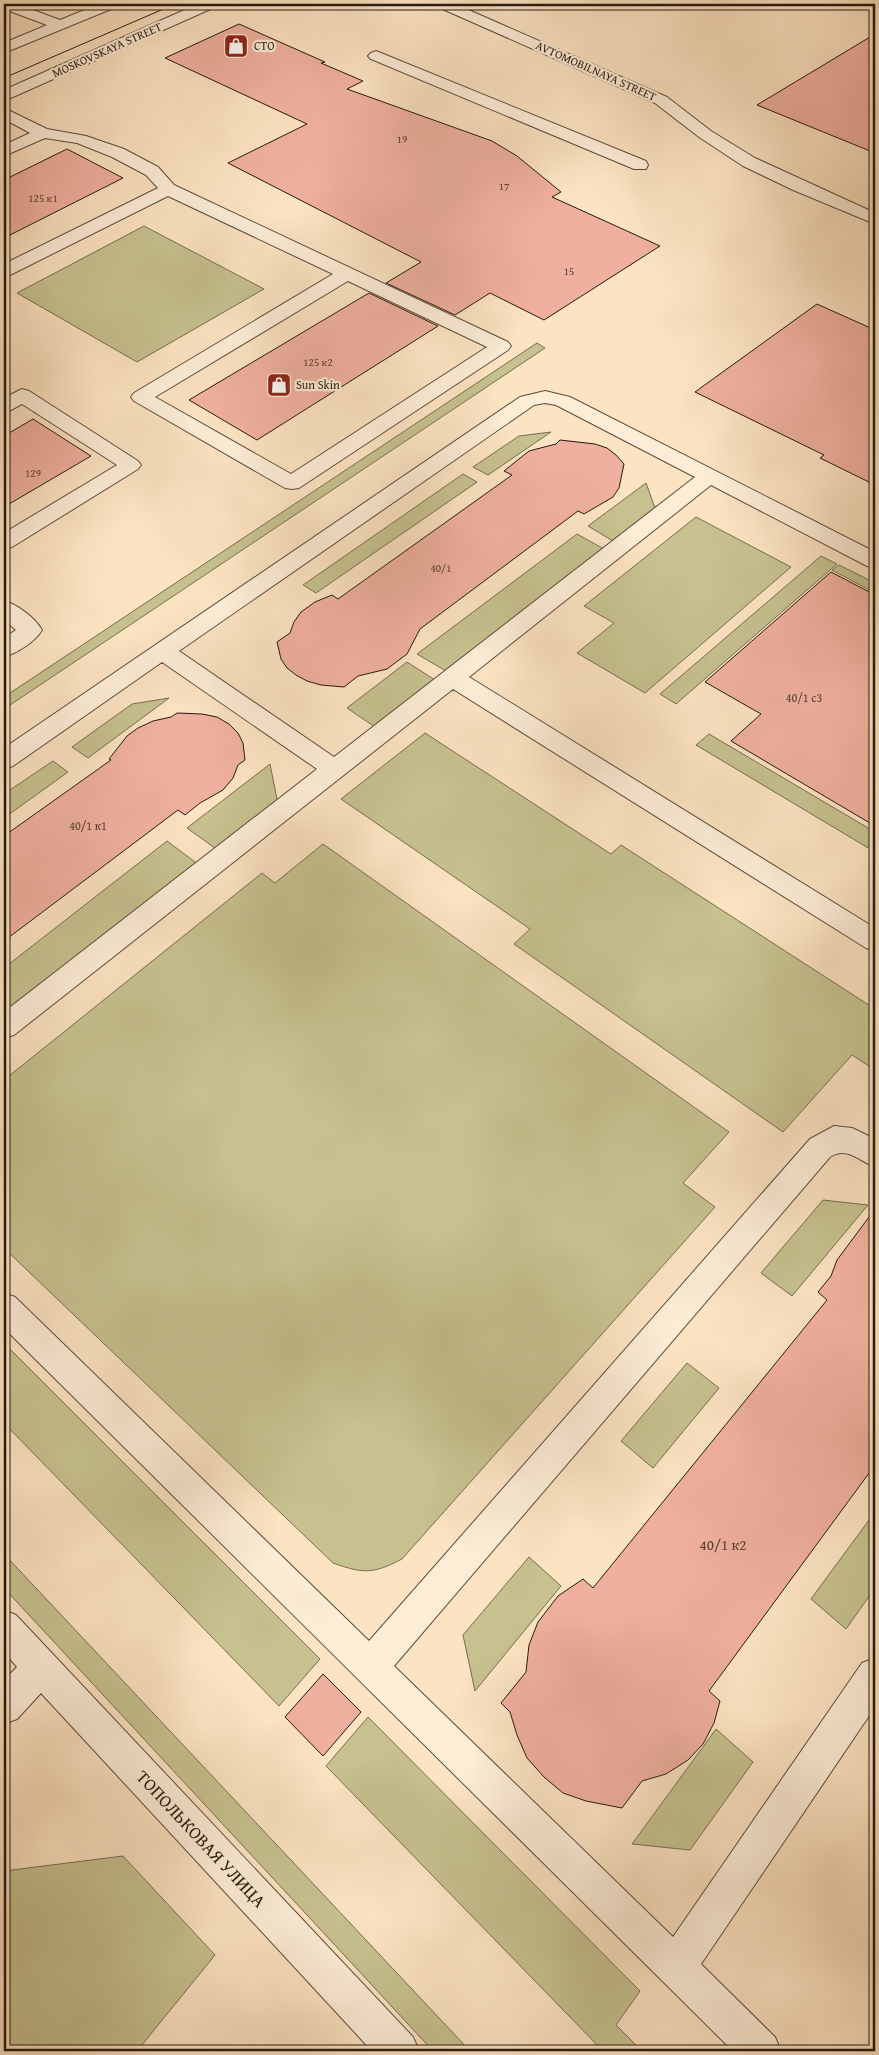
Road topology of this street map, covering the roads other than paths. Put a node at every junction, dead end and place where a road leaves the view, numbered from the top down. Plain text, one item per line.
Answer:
1 (4, 4) edge
2 (111, 4) edge
3 (210, 4) edge
4 (443, 4) edge
5 (60, 25) junction
6 (4, 48) edge
7 (376, 56) dead end
8 (4, 96) edge
9 (4, 113) edge
10 (43, 133) junction
11 (4, 152) edge
12 (640, 165) dead end
13 (168, 189) junction
14 (875, 219) edge
15 (4, 271) edge
16 (347, 274) junction
17 (4, 406) edge
18 (710, 476) junction
19 (4, 542) edge
20 (875, 561) edge
21 (4, 608) edge
22 (4, 649) edge
23 (162, 651) junction
24 (452, 677) junction
25 (4, 760) edge
26 (334, 769) junction
27 (875, 941) edge
28 (4, 1027) edge
29 (875, 1154) edge
30 (4, 1306) edge
31 (4, 1627) edge
32 (370, 1667) junction
33 (41, 1668) junction
34 (875, 1676) edge
35 (4, 1706) edge
36 (676, 1967) junction
37 (399, 2051) edge
38 (761, 2051) edge

1 - 5 street
2 - 5 street
3 - 8 street, MOSKOVSKAYA STREET
4 - 14 street, AVTOMOBILNAYA STREET
5 - 6 street
7 - 12 street
9 - 10 street
10 - 11 street
10 - 13 street
13 - 15 street
13 - 16 street
16 - 16 street
17 - 19 street
18 - 20 street
18 - 23 street
18 - 24 street
21 - 22 street
23 - 25 street
23 - 26 street
24 - 26 street
24 - 27 street
26 - 28 street
29 - 32 street
30 - 32 street
31 - 33 street, ТОПОЛЬКОВАЯ УЛИЦА
32 - 36 street
33 - 35 street
33 - 37 street, ТОПОЛЬКОВАЯ УЛИЦА
34 - 36 street
36 - 38 street

